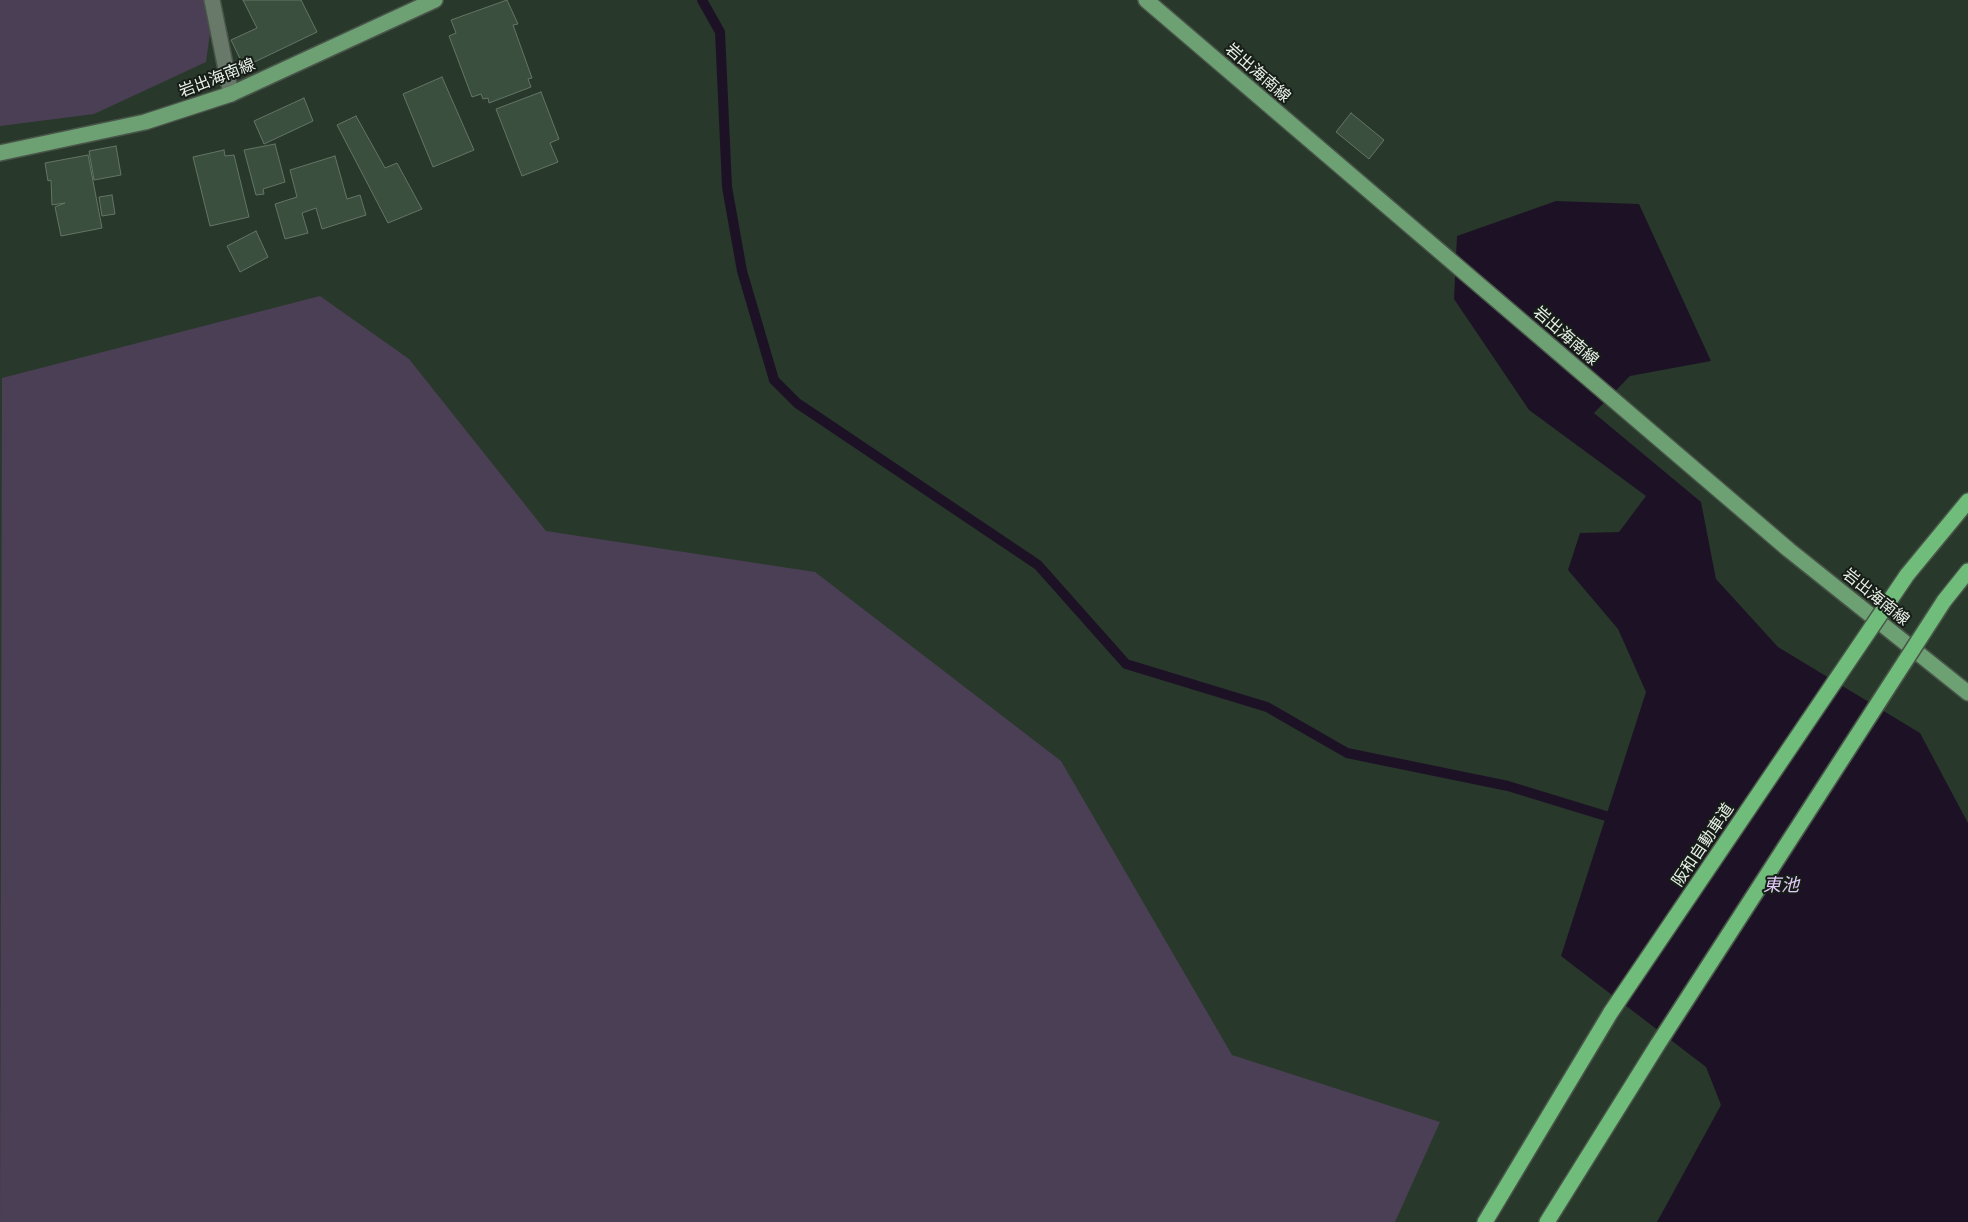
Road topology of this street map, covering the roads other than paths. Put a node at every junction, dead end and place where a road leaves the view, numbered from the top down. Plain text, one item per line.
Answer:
1 (212, 0) edge
2 (435, 0) edge
3 (1146, 0) edge
4 (231, 94) junction
5 (0, 153) edge
6 (1968, 501) edge
7 (1968, 571) edge
8 (1968, 693) edge
9 (1485, 1222) edge
10 (1547, 1222) edge

1 - 4 street
2 - 4 main road, 岩出海南線
3 - 8 main road, 岩出海南線
4 - 5 main road, 岩出海南線
6 - 9 highway, 阪和自動車道, bridge
7 - 10 highway, bridge

